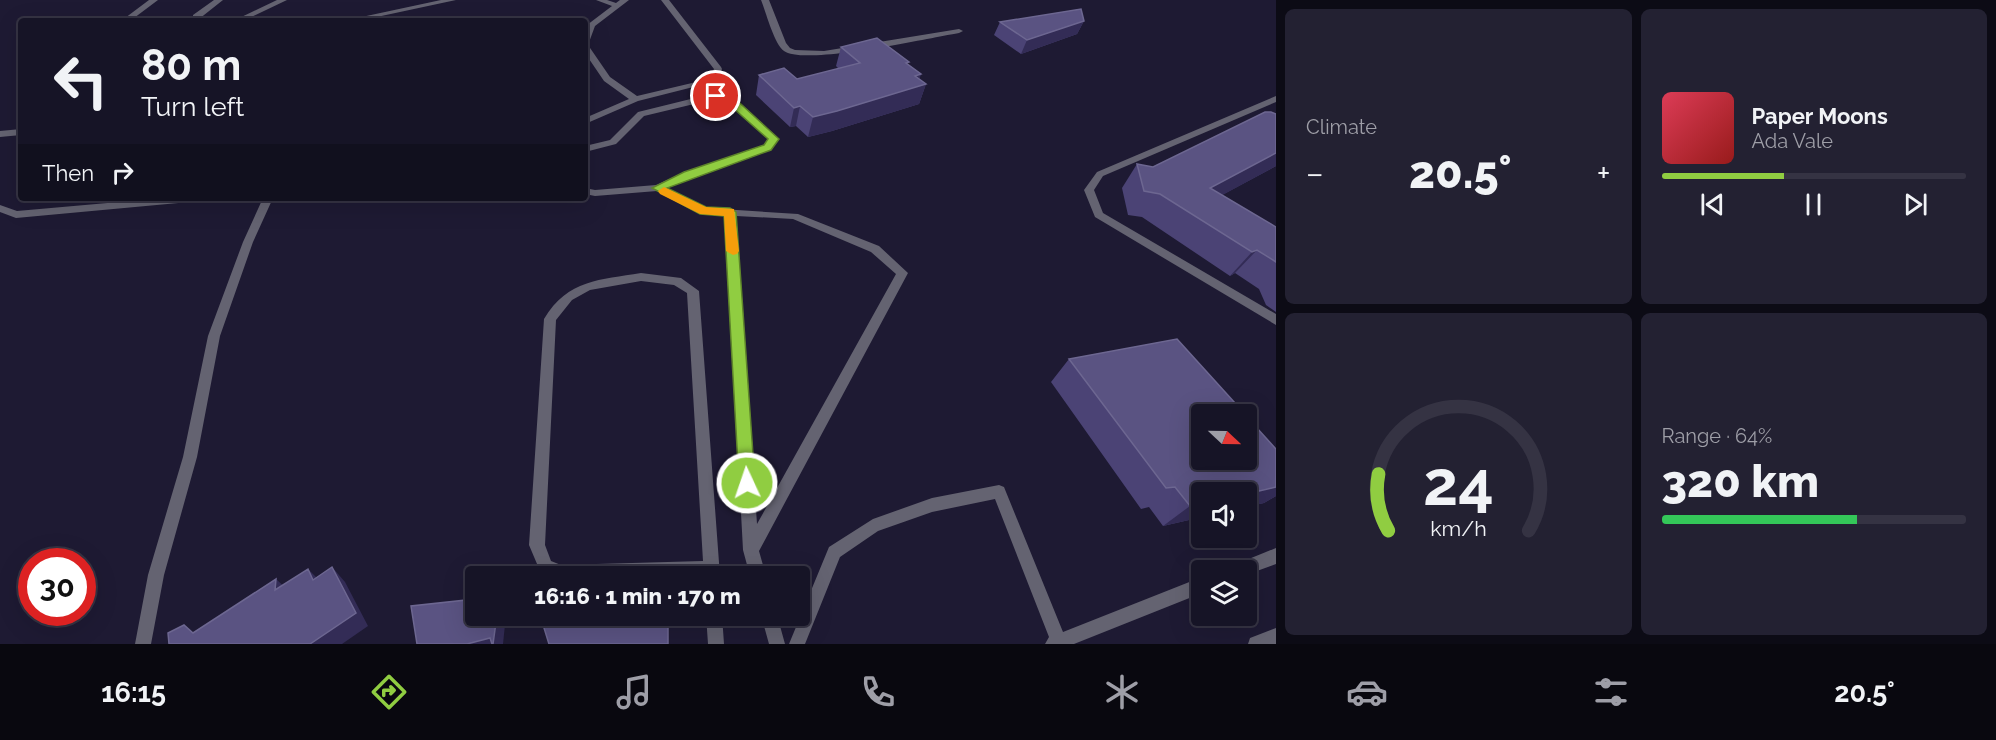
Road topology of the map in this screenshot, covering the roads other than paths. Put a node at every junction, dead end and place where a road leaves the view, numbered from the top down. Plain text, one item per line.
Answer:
1 (154, 0) edge
2 (219, 0) edge
3 (283, 0) edge
4 (452, 0) edge
5 (600, 0) edge
6 (625, 0) edge
7 (665, 0) edge
8 (765, 0) edge
9 (618, 6) junction
10 (196, 16) dead end
11 (129, 18) edge
12 (244, 18) edge
13 (363, 18) edge
14 (959, 31) dead end
15 (588, 36) edge
16 (588, 50) edge
17 (634, 99) junction
18 (1276, 99) edge
19 (588, 120) edge
20 (18, 132) edge
21 (0, 134) edge
22 (588, 148) edge
23 (658, 188) junction
24 (588, 192) edge
25 (168, 201) edge
26 (267, 201) edge
27 (0, 208) edge
28 (730, 212) junction
29 (1276, 320) edge
30 (751, 550) junction
31 (1276, 556) edge
32 (1257, 563) edge
33 (755, 566) edge
34 (711, 572) edge
35 (1191, 589) edge
36 (715, 626) edge
37 (772, 626) edge
38 (1276, 636) edge
39 (1056, 643) edge
40 (143, 644) edge
41 (716, 644) edge
42 (777, 644) edge
43 (797, 644) edge
44 (1256, 644) edge

1 - 11 street
2 - 10 street
3 - 12 street
4 - 13 street
5 - 9 street
6 - 9 street
7 - 17 street
8 - 14 street
9 - 15 street
16 - 17 street
17 - 19 street
18 - 29 street
20 - 21 street
22 - 23 street
23 - 24 street
23 - 28 street
25 - 27 street
26 - 40 street
28 - 30 street
28 - 30 street
30 - 33 street
31 - 32 street
34 - 34 street
35 - 39 street
36 - 41 street
37 - 42 street
38 - 44 street
39 - 43 street

